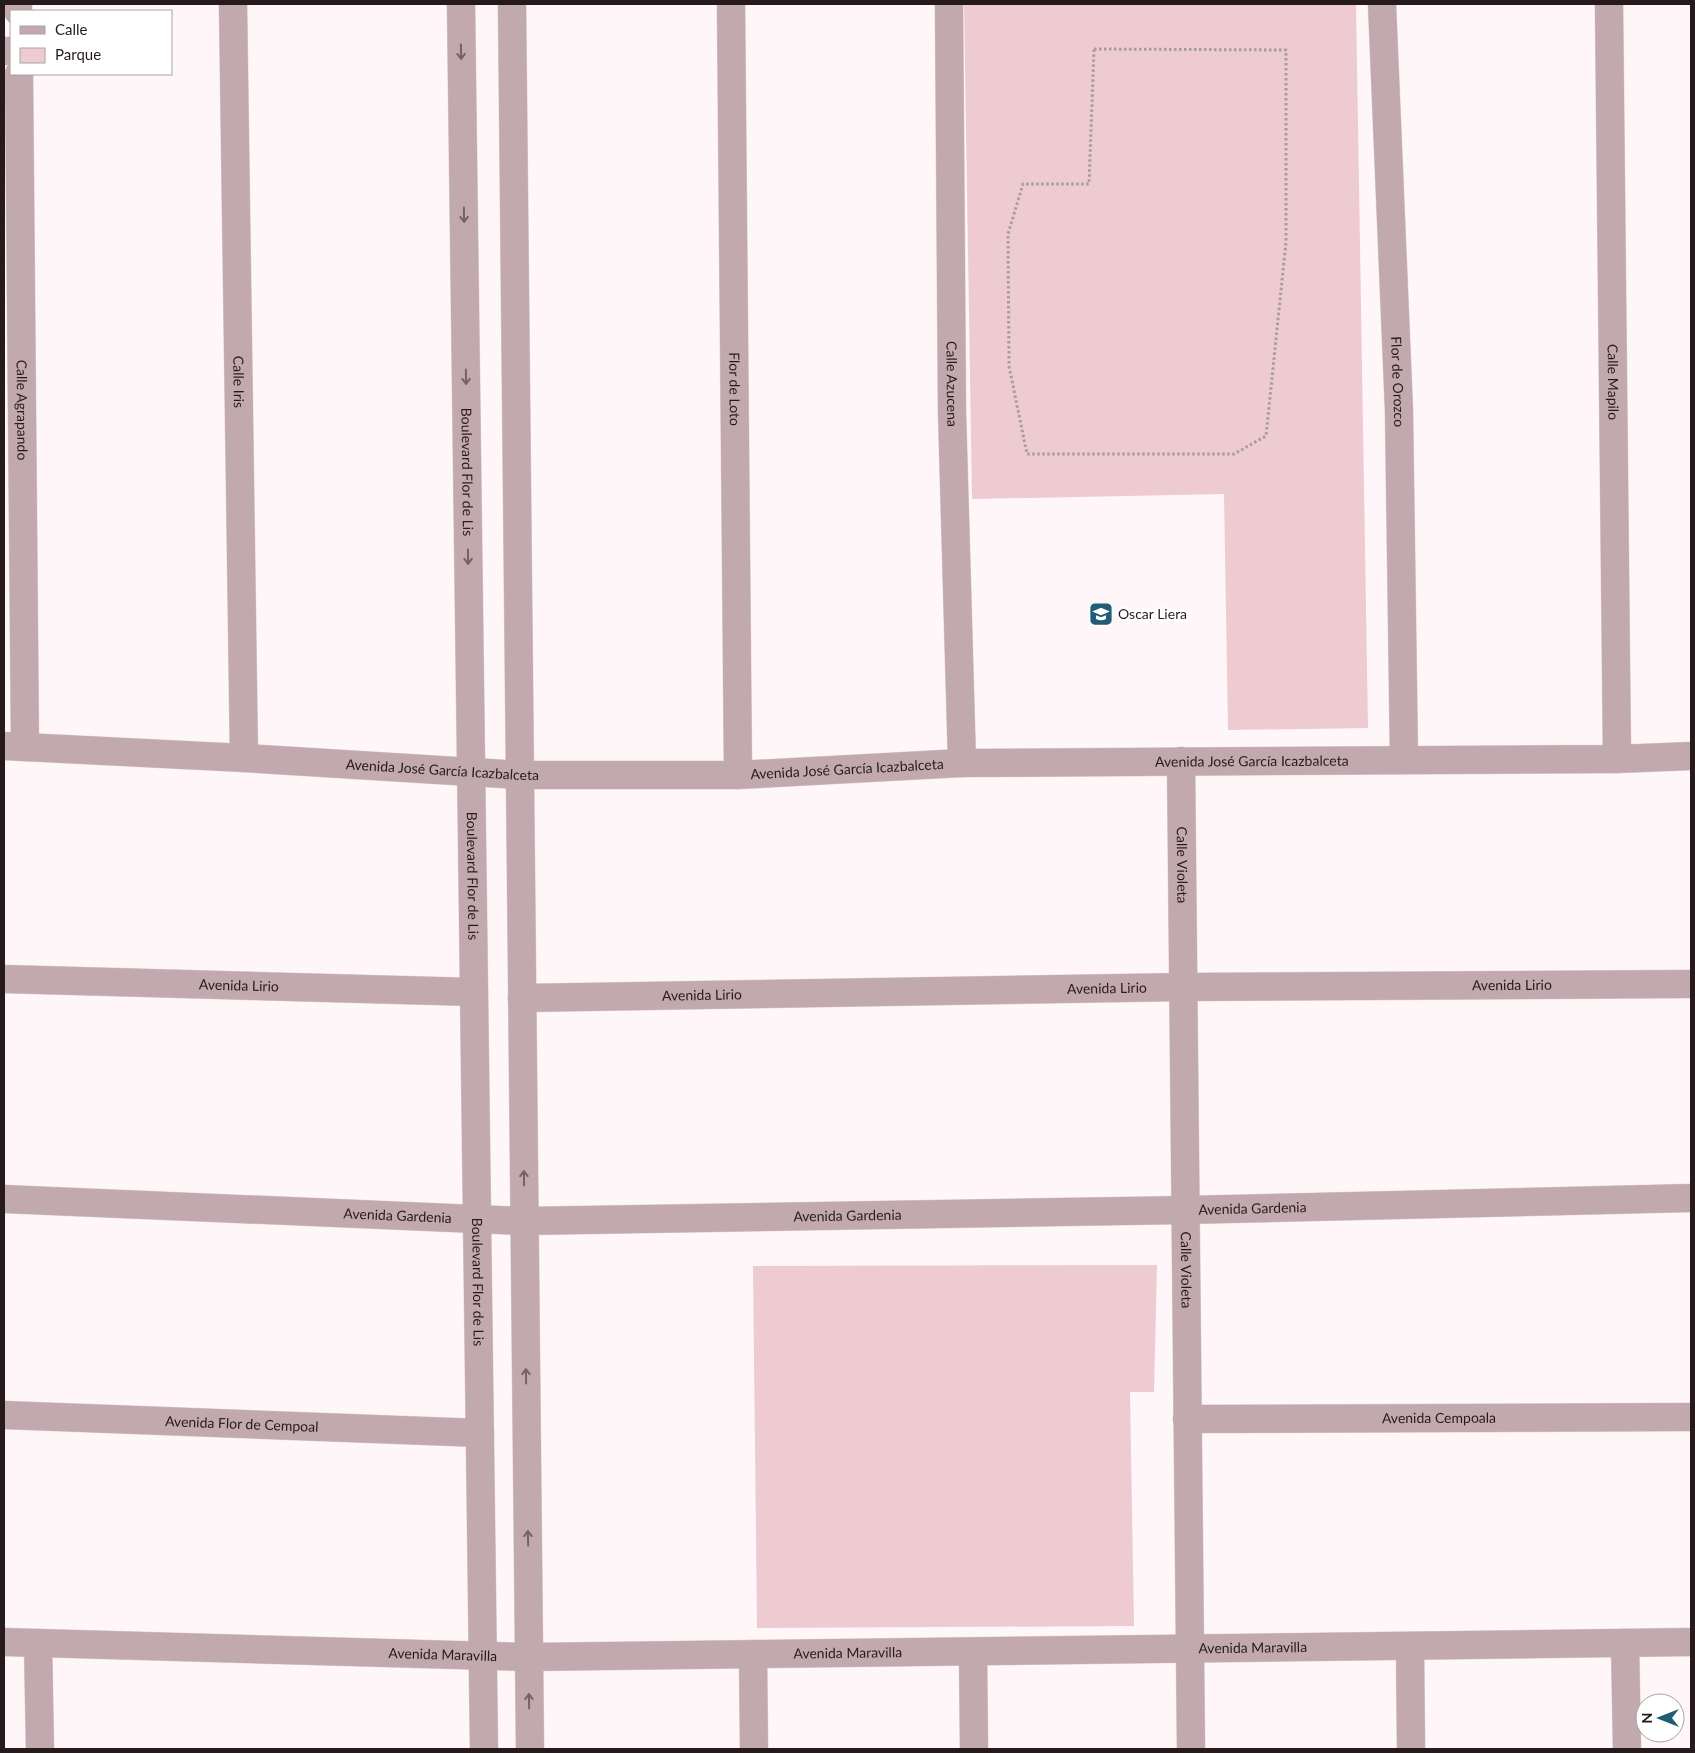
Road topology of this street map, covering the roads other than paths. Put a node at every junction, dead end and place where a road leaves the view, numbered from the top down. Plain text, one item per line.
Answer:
1 (233, 4) edge
2 (461, 4) edge
3 (512, 4) edge
4 (731, 4) edge
5 (948, 4) edge
6 (1382, 4) edge
7 (1609, 4) edge
8 (19, 75) edge
9 (14, 747) edge
10 (1691, 756) edge
11 (244, 758) junction
12 (1617, 758) junction
13 (1404, 759) junction
14 (1181, 761) junction
15 (962, 763) junction
16 (471, 772) junction
17 (520, 775) junction
18 (738, 775) junction
19 (4, 980) edge
20 (1691, 984) edge
21 (1183, 986) junction
22 (474, 992) junction
23 (522, 998) junction
24 (1691, 1198) edge
25 (4, 1199) edge
26 (1185, 1210) junction
27 (477, 1218) junction
28 (524, 1221) junction
29 (4, 1415) edge
30 (1691, 1417) edge
31 (1187, 1419) junction
32 (480, 1433) junction
33 (4, 1642) edge
34 (1691, 1642) edge
35 (38, 1643) junction
36 (1625, 1643) junction
37 (1410, 1646) junction
38 (1190, 1649) junction
39 (973, 1652) junction
40 (753, 1654) junction
41 (482, 1657) junction
42 (529, 1657) junction
43 (40, 1749) edge
44 (484, 1749) edge
45 (530, 1749) edge
46 (754, 1749) edge
47 (974, 1749) edge
48 (1191, 1749) edge
49 (1412, 1749) edge
50 (1627, 1749) edge

1 - 11 street, Calle Iris
2 -> 16 street, Boulevard Flor de Lis
3 - 17 street
4 - 18 street, Flor de Loto
5 - 15 street, Calle Azucena
6 - 13 street, Flor de Orozco
7 - 12 street, Calle Mapilo
8 - 9 street, Calle Agrapando
9 - 11 street, Avenida José García Icazbalceta
10 - 12 street, Avenida José García Icazbalceta
11 - 16 street, Avenida José García Icazbalceta
12 - 13 street, Avenida José García Icazbalceta
13 - 14 street, Avenida José García Icazbalceta
14 - 15 street, Avenida José García Icazbalceta
14 - 21 street, Calle Violeta
15 - 18 street, Avenida José García Icazbalceta
16 - 17 street, Avenida José García Icazbalceta
16 - 22 street, Boulevard Flor de Lis
17 - 18 street, Avenida José García Icazbalceta
17 - 23 street
19 - 22 street, Avenida Lirio
20 - 21 street, Avenida Lirio
21 - 23 street, Avenida Lirio
21 - 26 street, Calle Violeta
22 - 27 street, Boulevard Flor de Lis
28 -> 23 street
24 - 26 street, Avenida Gardenia
25 - 27 street, Avenida Gardenia
26 - 28 street, Avenida Gardenia
26 - 31 street, Calle Violeta
27 - 28 street, Avenida Gardenia
27 - 32 street, Boulevard Flor de Lis
42 -> 28 street
29 - 32 street, Avenida Flor de Cempoal
30 - 31 street, Avenida Cempoala
31 - 38 street, Calle Violeta
32 - 41 street, Boulevard Flor de Lis
33 - 35 street, Avenida Maravilla
34 - 36 street, Avenida Maravilla
35 - 41 street, Avenida Maravilla
35 - 43 street
36 - 37 street, Avenida Maravilla
36 - 50 street
37 - 38 street, Avenida Maravilla
37 - 49 street
38 - 39 street, Avenida Maravilla
38 - 48 street, Calle Violeta
39 - 40 street, Avenida Maravilla
39 - 47 street
40 - 42 street, Avenida Maravilla
40 - 46 street
41 - 42 street, Avenida Maravilla
41 - 44 street, Boulevard Flor de Lis
45 -> 42 street

